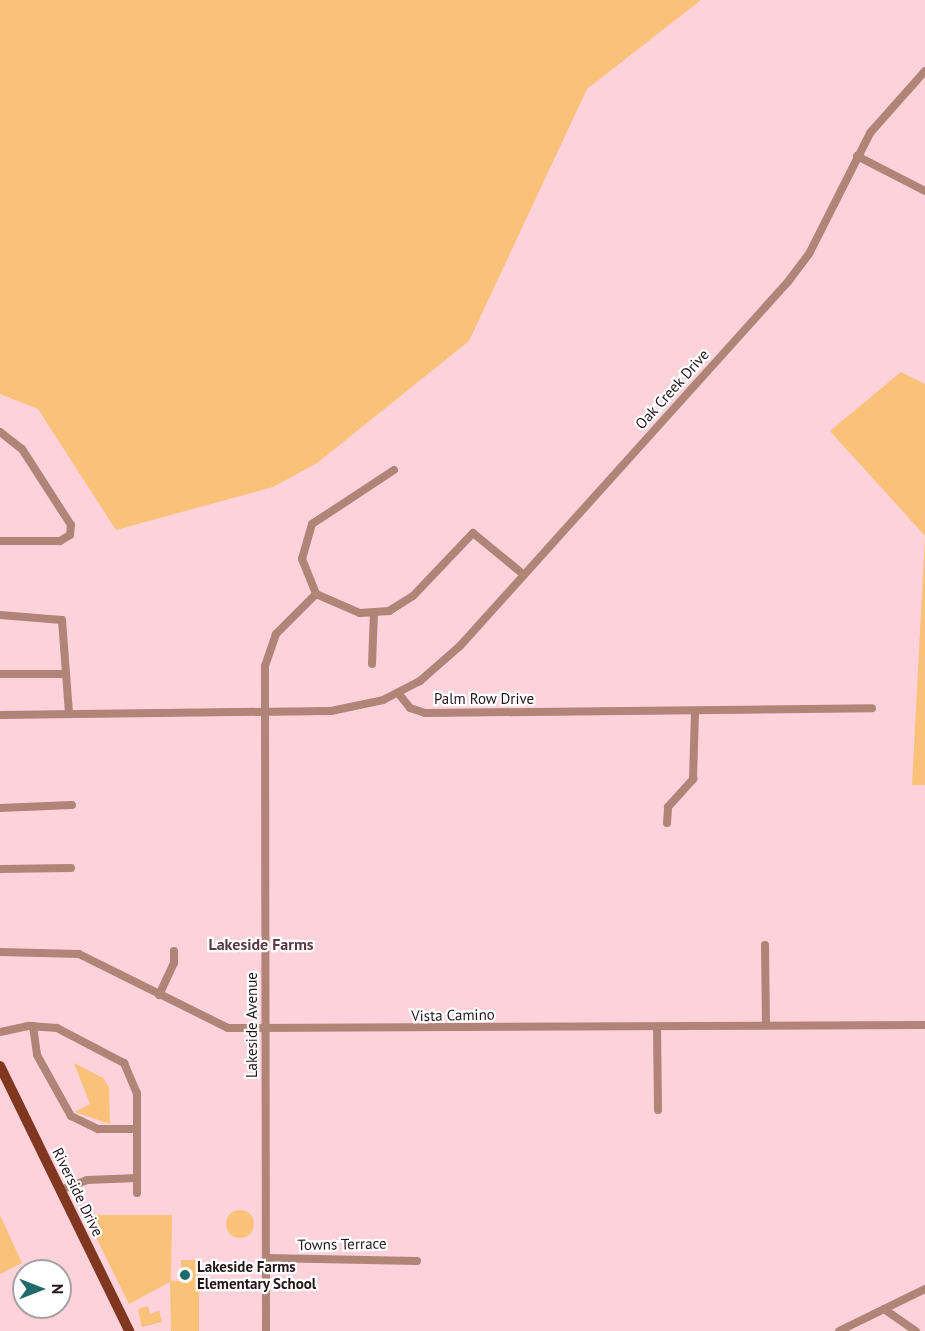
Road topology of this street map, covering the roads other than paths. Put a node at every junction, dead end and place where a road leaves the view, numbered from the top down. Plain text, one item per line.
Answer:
1 (925, 70) edge
2 (857, 156) junction
3 (925, 191) edge
4 (0, 432) edge
5 (394, 470) dead end
6 (0, 541) edge
7 (523, 574) junction
8 (316, 594) junction
9 (374, 613) junction
10 (0, 615) edge
11 (372, 664) dead end
12 (0, 674) edge
13 (66, 674) junction
14 (398, 693) junction
15 (872, 708) dead end
16 (695, 712) junction
17 (264, 713) junction
18 (69, 714) junction
19 (0, 715) edge
20 (72, 805) dead end
21 (0, 808) edge
22 (667, 823) dead end
23 (71, 868) dead end
24 (0, 869) edge
25 (765, 945) dead end
26 (174, 951) dead end
27 (0, 952) edge
28 (159, 995) junction
29 (766, 1025) junction
30 (925, 1025) edge
31 (33, 1026) junction
32 (657, 1027) junction
33 (266, 1029) junction
34 (0, 1032) edge
35 (0, 1066) edge
36 (658, 1110) dead end
37 (137, 1129) junction
38 (137, 1178) junction
39 (60, 1190) junction
40 (137, 1193) dead end
41 (266, 1258) junction
42 (417, 1261) dead end
43 (925, 1288) edge
44 (884, 1309) junction
45 (844, 1330) edge
46 (129, 1331) edge
47 (266, 1331) edge
48 (916, 1331) edge

1 - 2 street, Oak Creek Drive
2 - 3 street
2 - 7 street, Oak Creek Drive
4 - 6 street
5 - 8 street
7 - 9 street
7 - 14 street, Oak Creek Drive
8 - 9 street
8 - 17 street, Lakeside Avenue
9 - 11 street
10 - 13 street
12 - 13 street
13 - 18 street
14 - 16 street, Palm Row Drive
14 - 17 street
15 - 16 street, Palm Row Drive
16 - 22 street
17 - 18 street
17 - 33 street, Lakeside Avenue
18 - 19 street
20 - 21 street
23 - 24 street
25 - 29 street
26 - 28 street
27 - 28 street, Vista Camino
28 - 33 street, Vista Camino
29 - 30 street, Vista Camino
29 - 32 street, Vista Camino
31 - 34 street
31 - 37 street
31 - 37 street
32 - 33 street, Vista Camino
32 - 36 street
33 - 41 street, Lakeside Avenue
35 - 39 main road, Riverside Drive
37 - 38 street
38 - 39 street
38 - 40 street
39 - 46 main road, Riverside Drive
41 - 42 street, Towns Terrace
41 - 47 street, Lakeside Avenue
43 - 44 street
44 - 45 street
44 - 48 street

